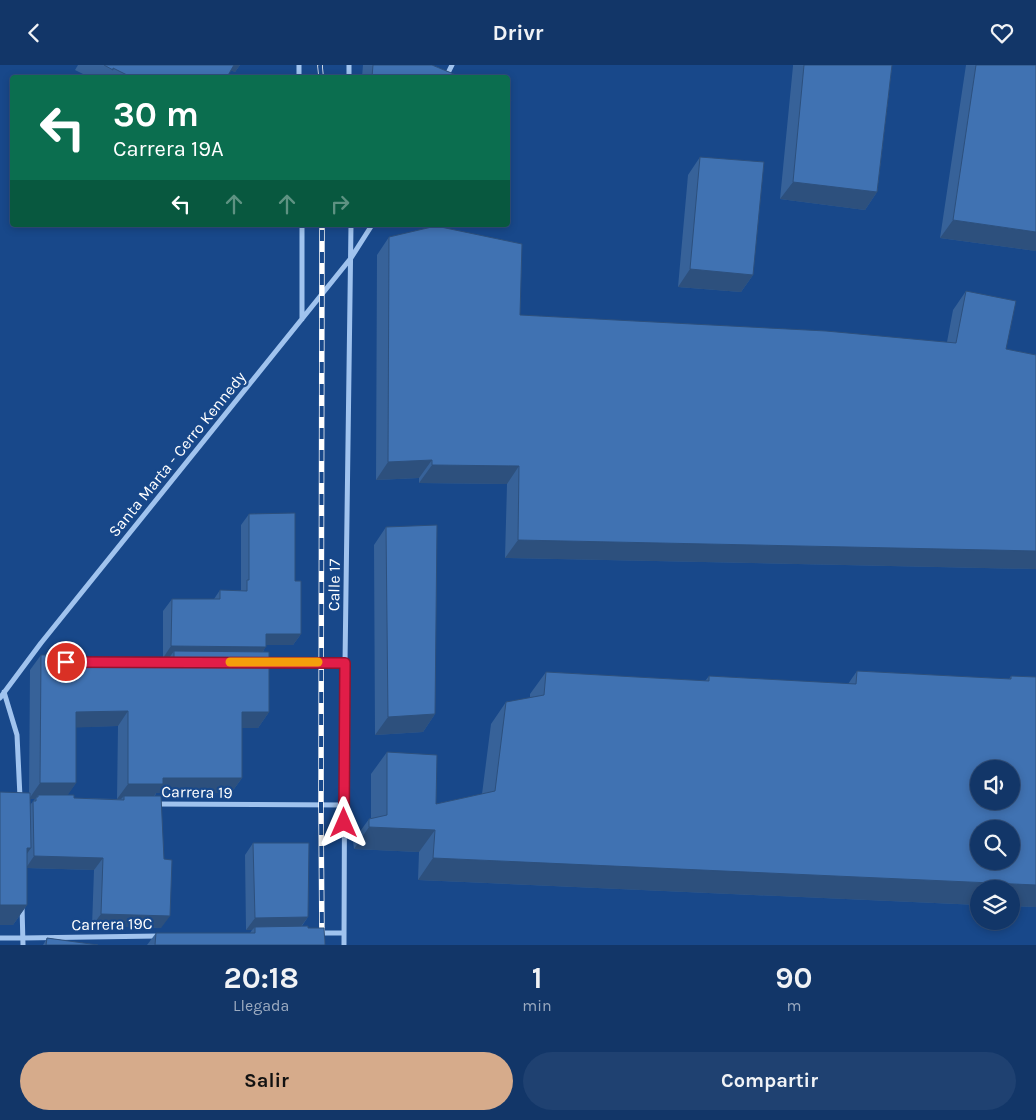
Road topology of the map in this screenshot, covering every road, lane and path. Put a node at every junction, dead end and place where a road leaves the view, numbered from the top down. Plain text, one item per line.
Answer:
1 (302, 227) edge
2 (351, 227) edge
3 (371, 227) edge
4 (351, 258) junction
5 (302, 319) junction
6 (27, 662) junction
7 (37, 662) dead end
8 (253, 662) edge
9 (345, 663) junction
10 (4, 692) junction
11 (0, 698) edge
12 (20, 803) edge
13 (146, 804) edge
14 (344, 805) junction
15 (22, 899) edge
16 (344, 933) junction
17 (312, 934) edge
18 (162, 936) edge
19 (0, 937) edge
20 (22, 938) junction
21 (23, 945) edge
22 (344, 945) edge

1 - 5 street
2 - 4 street, Calle 17
3 - 4 street, Santa Marta - Cerro Kennedy
4 - 5 street, Santa Marta - Cerro Kennedy
4 - 9 street, Calle 17
5 - 6 street, Santa Marta - Cerro Kennedy
6 - 7 street
6 - 10 street, Santa Marta - Cerro Kennedy
8 - 9 street
9 - 14 street, Calle 17
10 - 11 street, Santa Marta - Cerro Kennedy
10 - 12 street
13 - 14 street, Carrera 19
14 - 16 street, Calle 17
15 - 20 street
16 - 17 street
16 - 22 street, Calle 17
18 - 20 street, Carrera 19C
19 - 20 street, Carrera 19C
20 - 21 street

